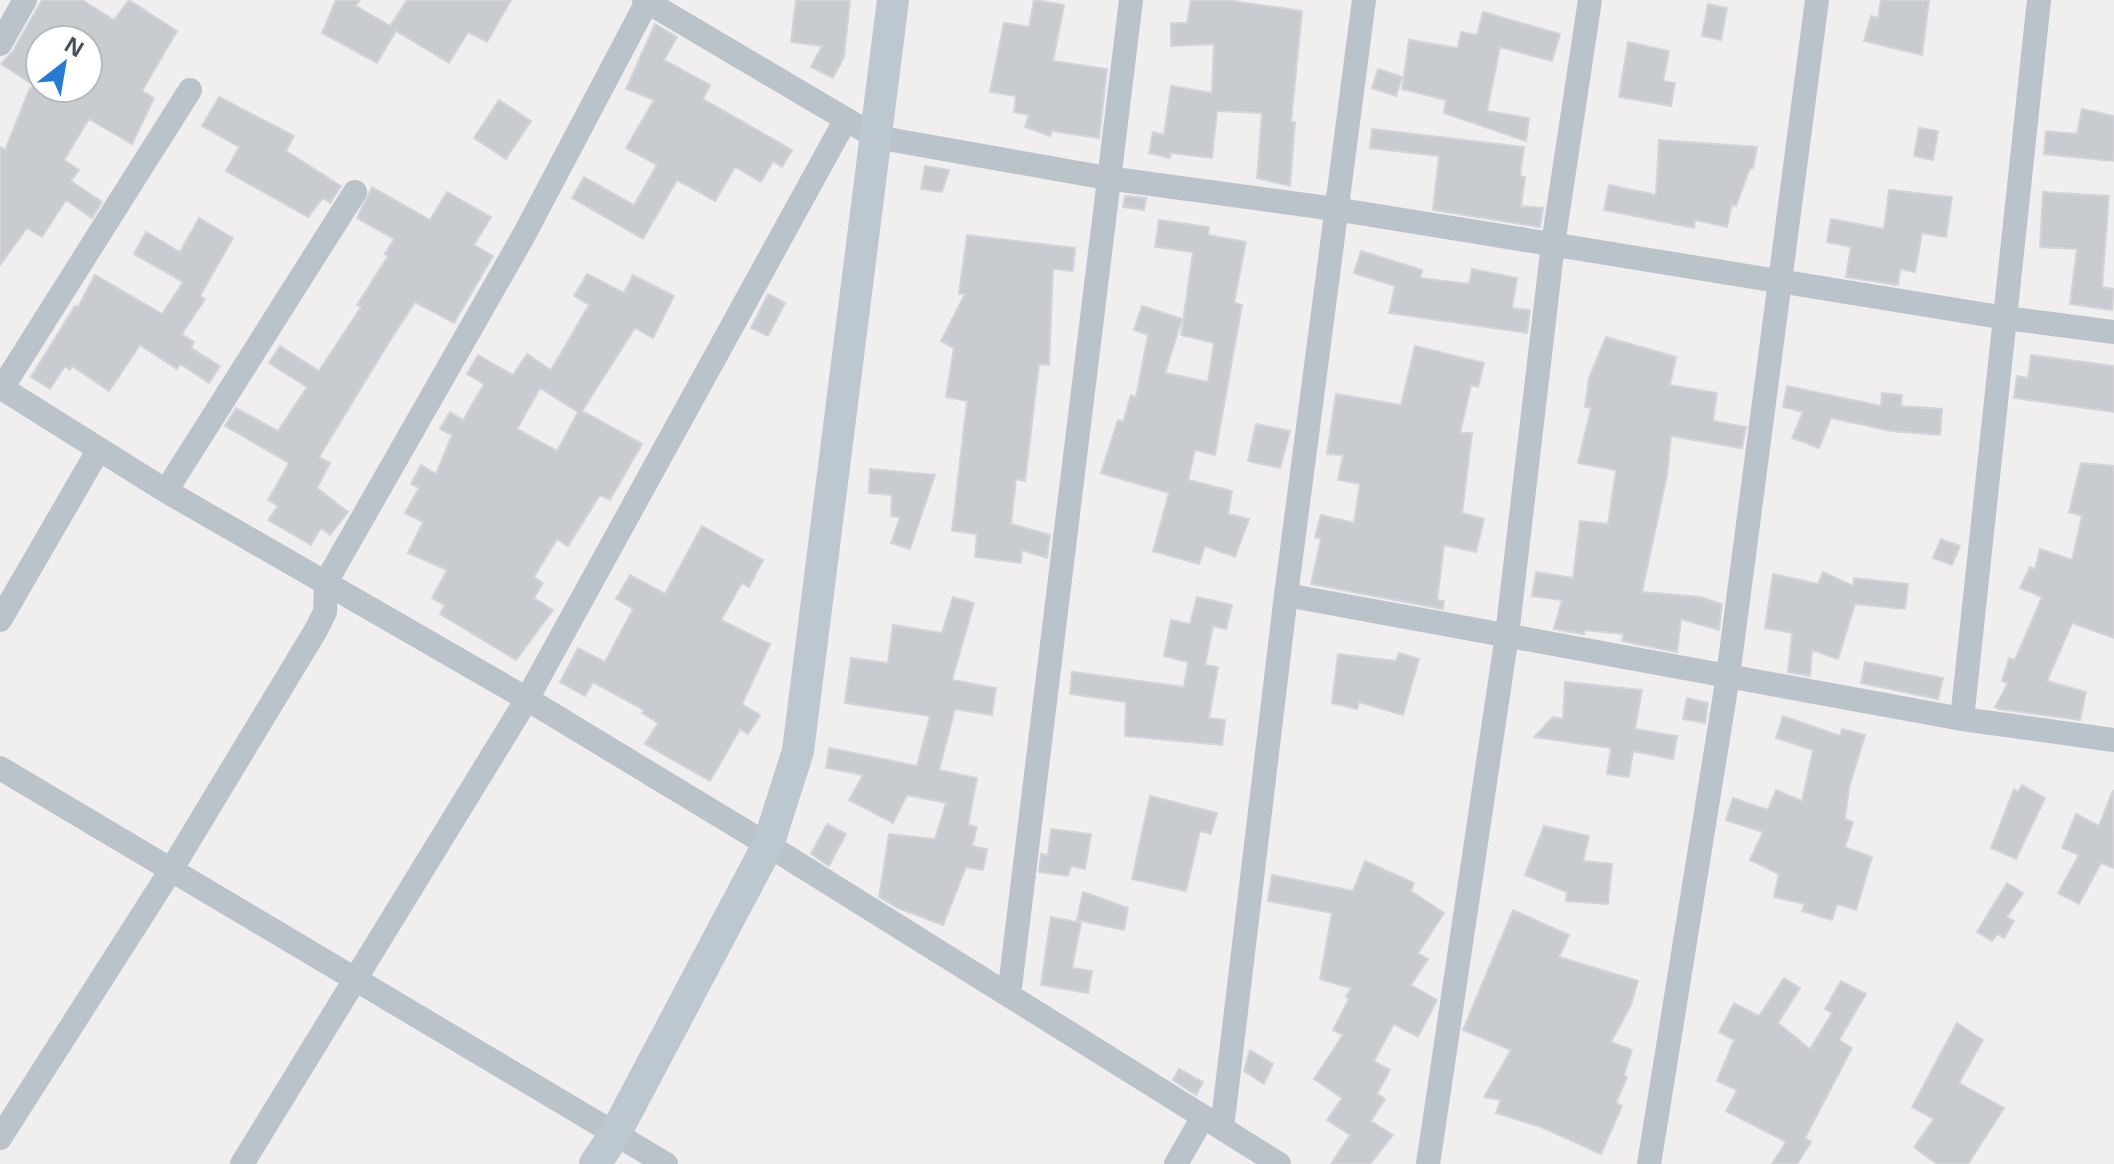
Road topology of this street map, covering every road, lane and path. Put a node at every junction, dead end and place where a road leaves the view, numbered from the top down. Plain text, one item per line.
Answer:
1 (25, 0) edge
2 (893, 0) edge
3 (1131, 0) edge
4 (1364, 0) edge
5 (1590, 0) edge
6 (1817, 0) edge
7 (2039, 0) edge
8 (647, 1) edge
9 (0, 44) edge
10 (190, 90) dead end
11 (846, 119) junction
12 (876, 137) junction
13 (1107, 178) junction
14 (355, 192) dead end
15 (1335, 209) junction
16 (1553, 244) junction
17 (1780, 281) junction
18 (2006, 318) junction
19 (2114, 332) edge
20 (1, 388) edge
21 (99, 449) junction
22 (166, 491) junction
23 (326, 582) junction
24 (1286, 595) junction
25 (0, 620) edge
26 (1507, 635) junction
27 (1728, 676) junction
28 (527, 699) junction
29 (1962, 719) junction
30 (2114, 740) edge
31 (0, 768) edge
32 (768, 845) junction
33 (171, 870) junction
34 (357, 981) junction
35 (1009, 995) junction
36 (1213, 1123) junction
37 (615, 1134) junction
38 (0, 1138) edge
39 (242, 1164) edge
40 (595, 1164) edge
41 (666, 1164) edge
42 (1176, 1164) edge
43 (1279, 1164) edge
44 (1428, 1164) edge
45 (1649, 1164) edge

1 - 9 street
2 - 12 street
3 - 13 street
4 - 15 street
5 - 16 street
6 - 17 street
7 - 18 street
8 - 11 street
8 - 23 street
10 - 20 street
11 - 12 street
11 - 28 street
12 - 13 street
12 - 32 street
13 - 15 street
13 - 35 street
14 - 22 street
15 - 16 street
15 - 24 street
16 - 17 street
16 - 26 street
17 - 18 street
17 - 27 street
18 - 19 street
18 - 29 street
20 - 21 street
21 - 22 street
21 - 25 street
22 - 23 street
23 - 28 street
23 - 33 street
24 - 26 street
24 - 36 street
26 - 27 street
26 - 44 street
27 - 29 street
27 - 45 street
28 - 32 street
28 - 34 street
29 - 30 street
31 - 33 street
32 - 35 street
32 - 37 street
33 - 34 street
33 - 38 street
34 - 37 street
34 - 39 street
35 - 36 street
36 - 42 street
36 - 43 street
37 - 40 street
37 - 41 street

